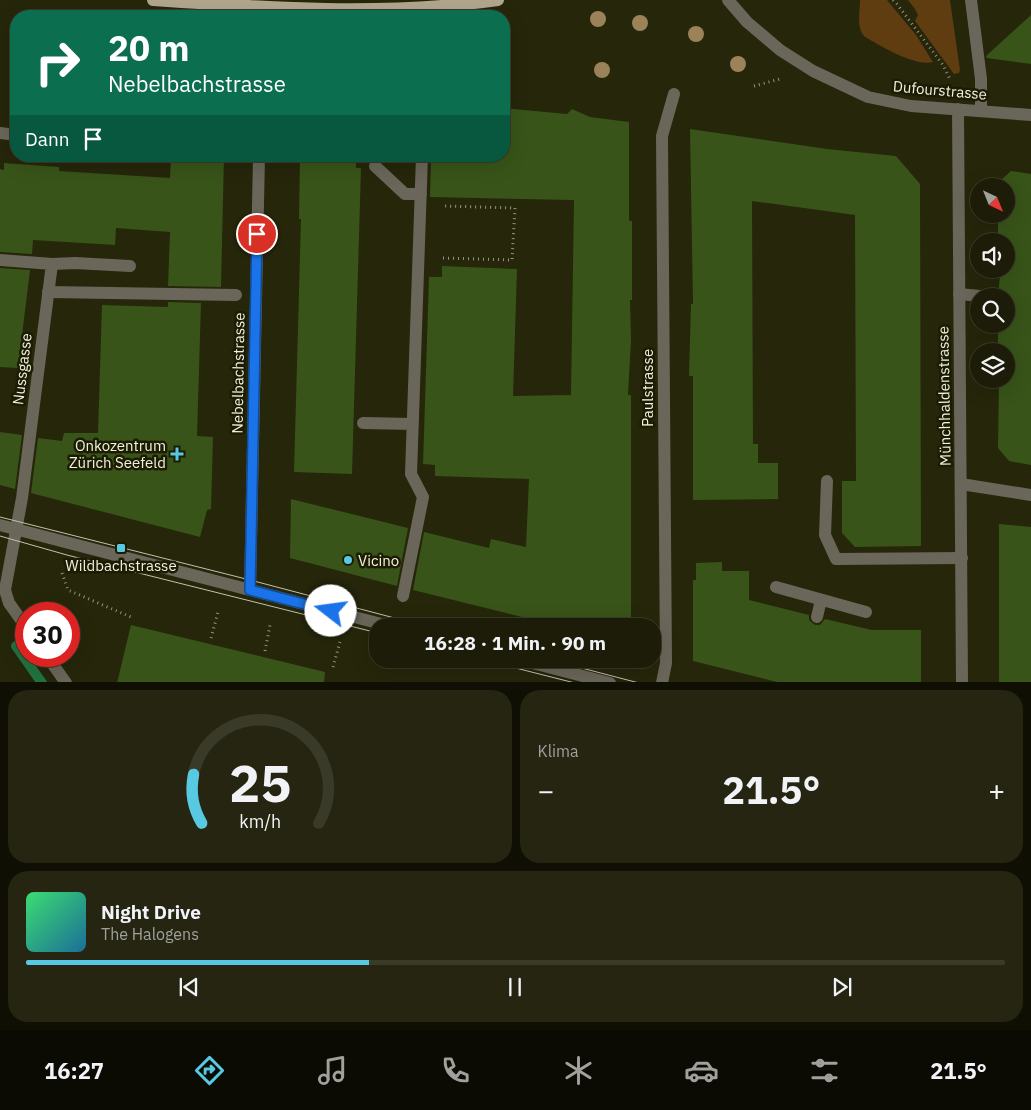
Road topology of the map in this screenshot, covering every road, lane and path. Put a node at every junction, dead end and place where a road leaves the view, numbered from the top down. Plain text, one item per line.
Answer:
1 (153, 0) edge
2 (498, 0) edge
3 (728, 0) edge
4 (893, 0) edge
5 (971, 0) edge
6 (415, 10) edge
7 (434, 10) edge
8 (950, 79) dead end
9 (674, 94) dead end
10 (958, 109) junction
11 (980, 110) junction
12 (1031, 116) edge
13 (259, 162) edge
14 (422, 162) edge
15 (375, 166) dead end
16 (421, 199) junction
17 (418, 258) junction
18 (0, 260) edge
19 (52, 264) junction
20 (130, 266) dead end
21 (48, 292) junction
22 (960, 294) junction
23 (236, 295) dead end
24 (970, 295) edge
25 (363, 423) dead end
26 (413, 424) junction
27 (827, 481) dead end
28 (961, 484) junction
29 (1031, 495) edge
30 (0, 525) edge
31 (16, 530) junction
32 (962, 558) junction
33 (62, 573) dead end
34 (776, 587) dead end
35 (250, 590) junction
36 (403, 596) dead end
37 (821, 600) junction
38 (15, 611) edge
39 (218, 612) dead end
40 (866, 612) dead end
41 (817, 617) dead end
42 (133, 618) dead end
43 (369, 621) edge
44 (270, 625) dead end
45 (211, 638) dead end
46 (340, 642) dead end
47 (265, 651) dead end
48 (55, 667) edge
49 (333, 668) dead end
50 (553, 668) edge
51 (66, 682) edge
52 (610, 682) edge
53 (662, 682) edge
54 (962, 682) edge

1 - 6 main road
2 - 7 main road
3 - 10 street, Dufourstrasse
4 - 8 path
5 - 11 street
9 - 53 street, Paulstrasse
10 - 11 street, Dufourstrasse
10 - 22 street, Münchhaldenstrasse
11 - 12 street, Dufourstrasse
13 - 35 street, Nebelbachstrasse
14 - 16 street
15 - 16 street
16 - 17 street
16 - 17 path
17 - 26 street
18 - 19 street
19 - 20 street
19 - 21 street, Nussgasse
21 - 23 street
21 - 31 street, Nussgasse
22 - 24 street
22 - 28 street, Münchhaldenstrasse
25 - 26 street
26 - 36 street
27 - 32 street
28 - 29 street
28 - 32 street, Münchhaldenstrasse
30 - 31 street
31 - 35 street
31 - 38 street
32 - 54 street, Münchhaldenstrasse
33 - 42 path
34 - 37 street
35 - 43 street
37 - 40 street
37 - 41 street
39 - 45 path
44 - 47 path
46 - 49 path
48 - 51 street
50 - 52 street

